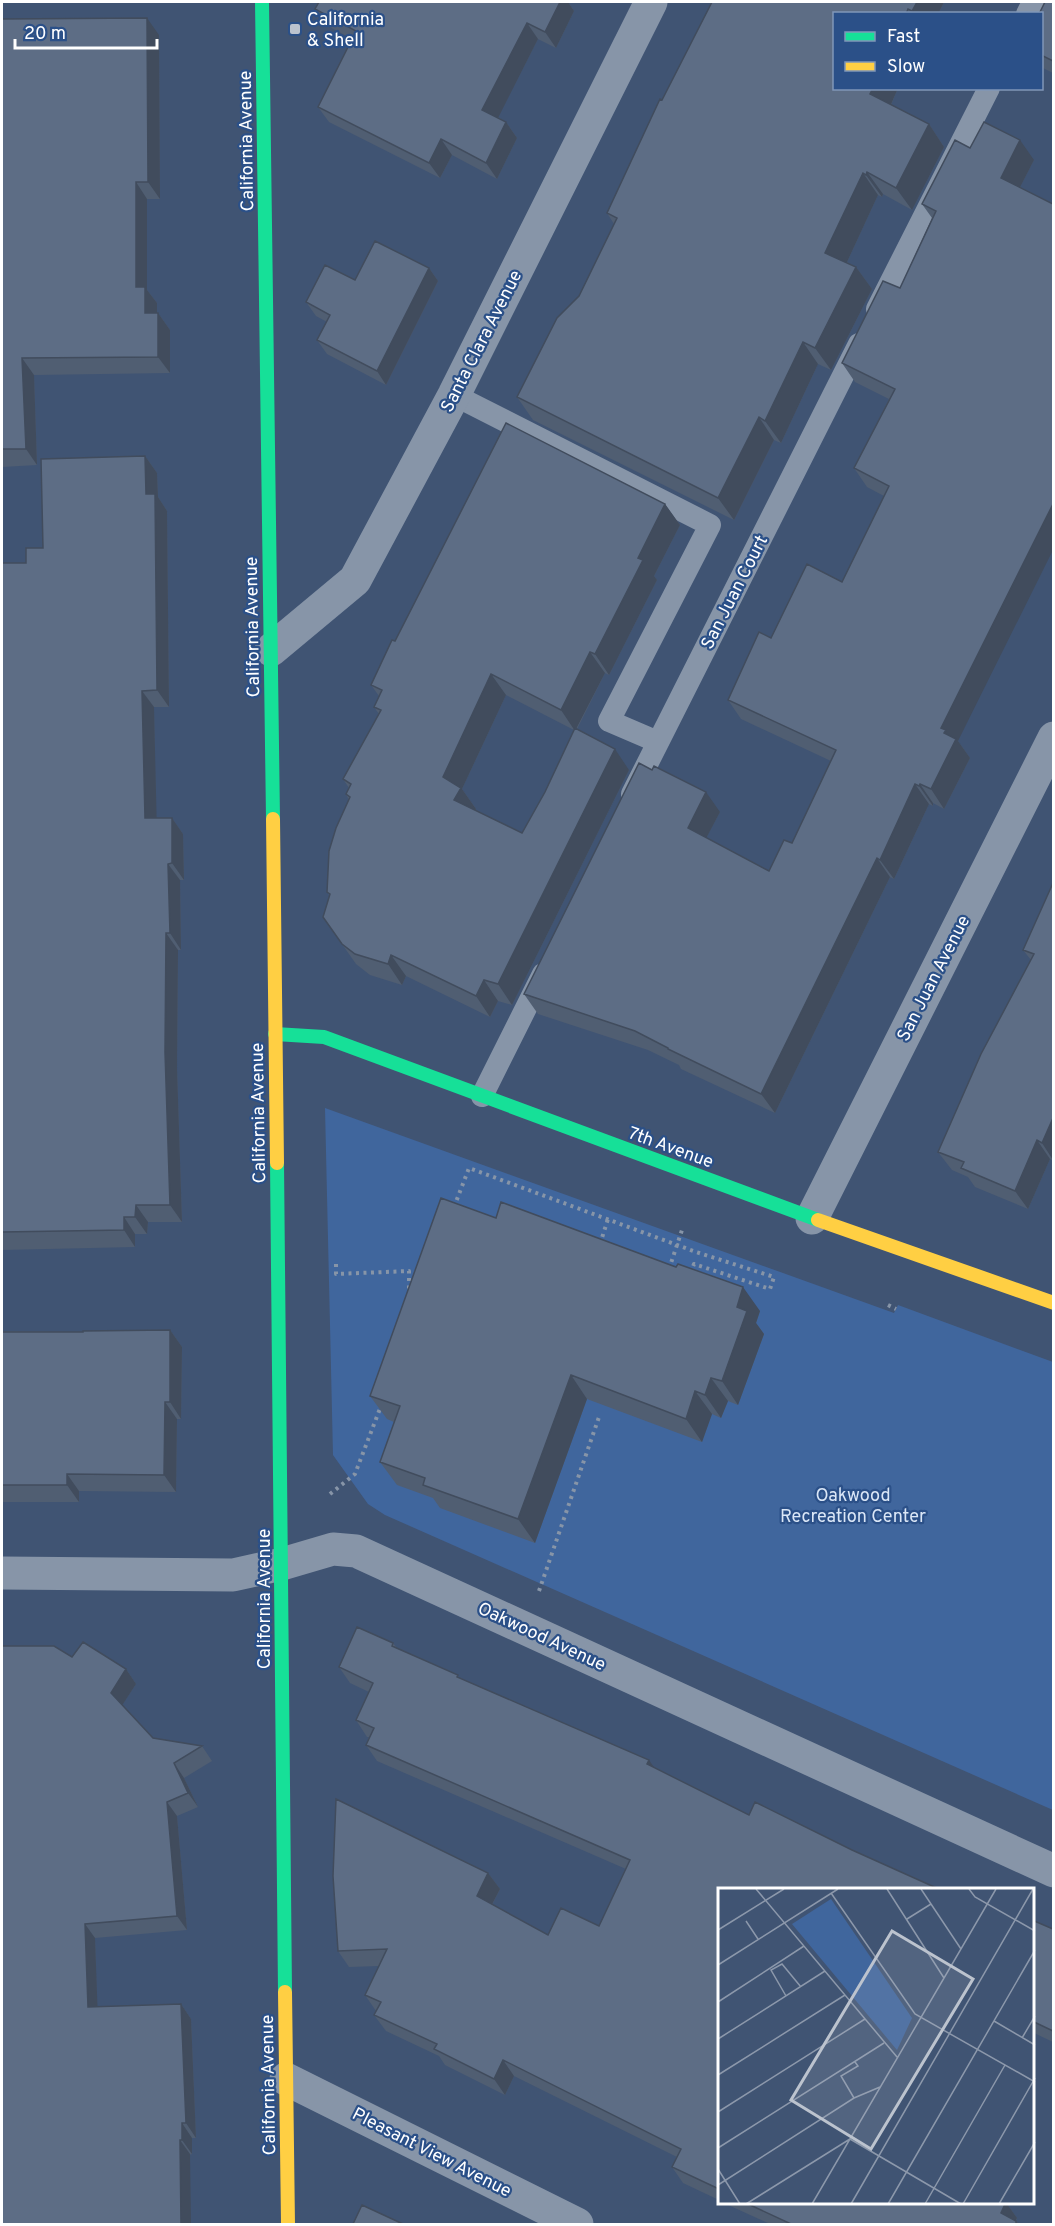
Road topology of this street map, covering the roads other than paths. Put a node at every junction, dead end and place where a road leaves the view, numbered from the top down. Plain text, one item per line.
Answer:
1 (262, 2) edge
2 (651, 2) edge
3 (988, 90) edge
4 (454, 395) junction
5 (271, 650) junction
6 (1053, 738) edge
7 (658, 742) junction
8 (621, 816) edge
9 (553, 954) edge
10 (275, 1034) junction
11 (482, 1096) junction
12 (812, 1218) junction
13 (1053, 1303) edge
14 (282, 1564) junction
15 (2, 1573) edge
16 (1053, 1871) edge
17 (286, 2079) junction
18 (288, 2224) edge
19 (577, 2224) edge

1 - 5 street, California Avenue
2 - 4 street, Santa Clara Avenue
3 - 7 lane, San Juan Court
4 - 5 street, Santa Clara Avenue
4 - 7 lane
5 - 10 street, California Avenue
6 - 12 street, San Juan Avenue
7 - 8 lane, San Juan Court
9 - 11 lane
10 - 11 street, 7th Avenue
10 - 14 street, California Avenue
11 - 12 street, 7th Avenue
12 - 13 street, 7th Avenue
14 - 15 street, Oakwood Avenue
14 - 16 street, Oakwood Avenue
14 - 17 street, California Avenue
17 - 18 street, California Avenue
17 - 19 street, Pleasant View Avenue

